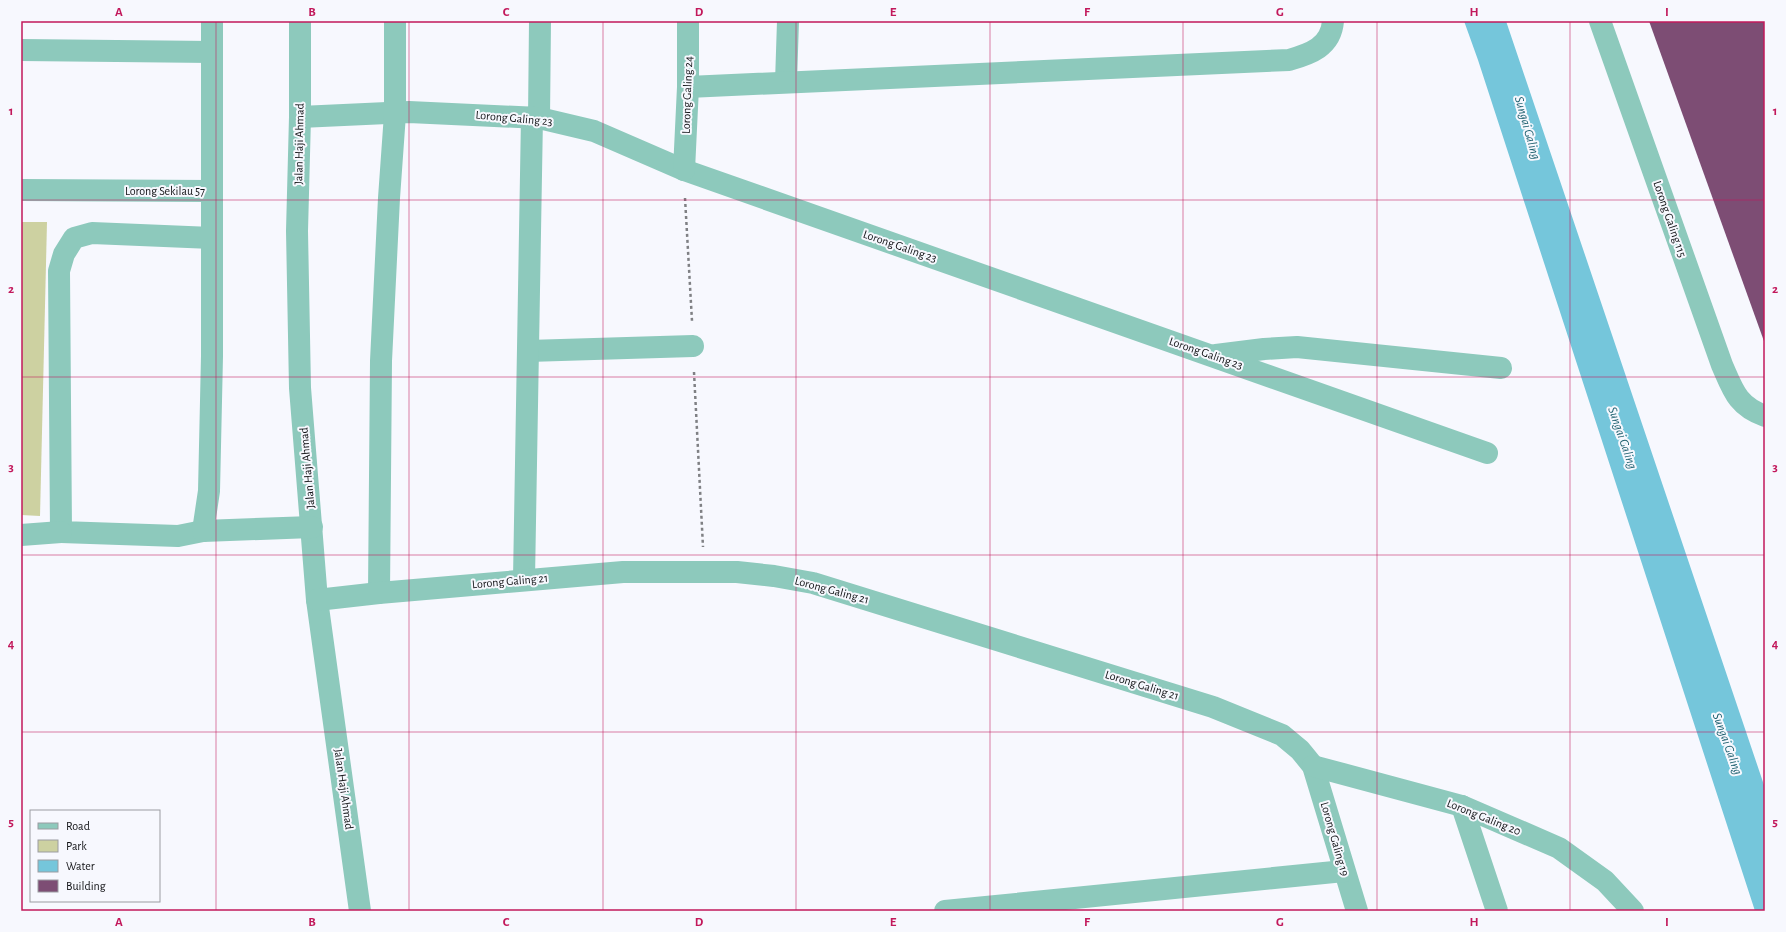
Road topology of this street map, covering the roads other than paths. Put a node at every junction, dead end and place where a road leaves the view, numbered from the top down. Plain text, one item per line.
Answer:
1 (212, 21) edge
2 (300, 21) edge
3 (395, 21) edge
4 (540, 21) edge
5 (688, 21) edge
6 (788, 21) edge
7 (1333, 21) edge
8 (1600, 21) edge
9 (21, 50) edge
10 (212, 52) junction
11 (786, 82) junction
12 (688, 87) junction
13 (395, 114) junction
14 (300, 117) junction
15 (535, 118) junction
16 (684, 170) junction
17 (21, 190) edge
18 (211, 191) junction
19 (212, 238) junction
20 (693, 346) dead end
21 (528, 351) junction
22 (1211, 355) junction
23 (1501, 368) dead end
24 (1758, 414) edge
25 (1488, 453) dead end
26 (312, 527) junction
27 (203, 531) junction
28 (61, 532) junction
29 (21, 535) edge
30 (524, 579) junction
31 (379, 593) junction
32 (317, 600) junction
33 (1313, 766) junction
34 (1462, 806) junction
35 (1344, 871) junction
36 (1020, 907) edge
37 (360, 911) edge
38 (945, 911) edge
39 (1357, 911) edge
40 (1497, 911) edge
41 (1633, 911) edge

1 - 10 street, Lorong Sekilau 57
2 - 14 street, Jalan Haji Ahmad
3 - 13 street
4 - 15 street
5 - 12 street, Lorong Galing 24
6 - 11 street
7 - 11 street
8 - 24 street, Lorong Galing 115
9 - 10 street
10 - 18 street, Lorong Sekilau 57
11 - 12 street
12 - 16 street, Lorong Galing 24
13 - 14 street, Lorong Galing 23
13 - 15 street, Lorong Galing 23
13 - 31 street
14 - 26 street, Jalan Haji Ahmad
15 - 16 street, Lorong Galing 23
15 - 21 street
16 - 22 street, Lorong Galing 23
17 - 18 street, Lorong Sekilau 57
18 - 19 street
19 - 27 street
19 - 28 street
20 - 21 street
21 - 30 street
22 - 23 street
22 - 25 street, Lorong Galing 23
26 - 27 street
26 - 32 street, Jalan Haji Ahmad
27 - 28 street
28 - 29 street
30 - 31 street, Lorong Galing 21
30 - 33 street, Lorong Galing 21
31 - 32 street, Lorong Galing 21
32 - 37 street, Jalan Haji Ahmad
33 - 34 street, Lorong Galing 20
33 - 35 street, Lorong Galing 19
34 - 40 street
34 - 41 street, Lorong Galing 20
35 - 36 street
35 - 39 street, Lorong Galing 19
36 - 38 street

